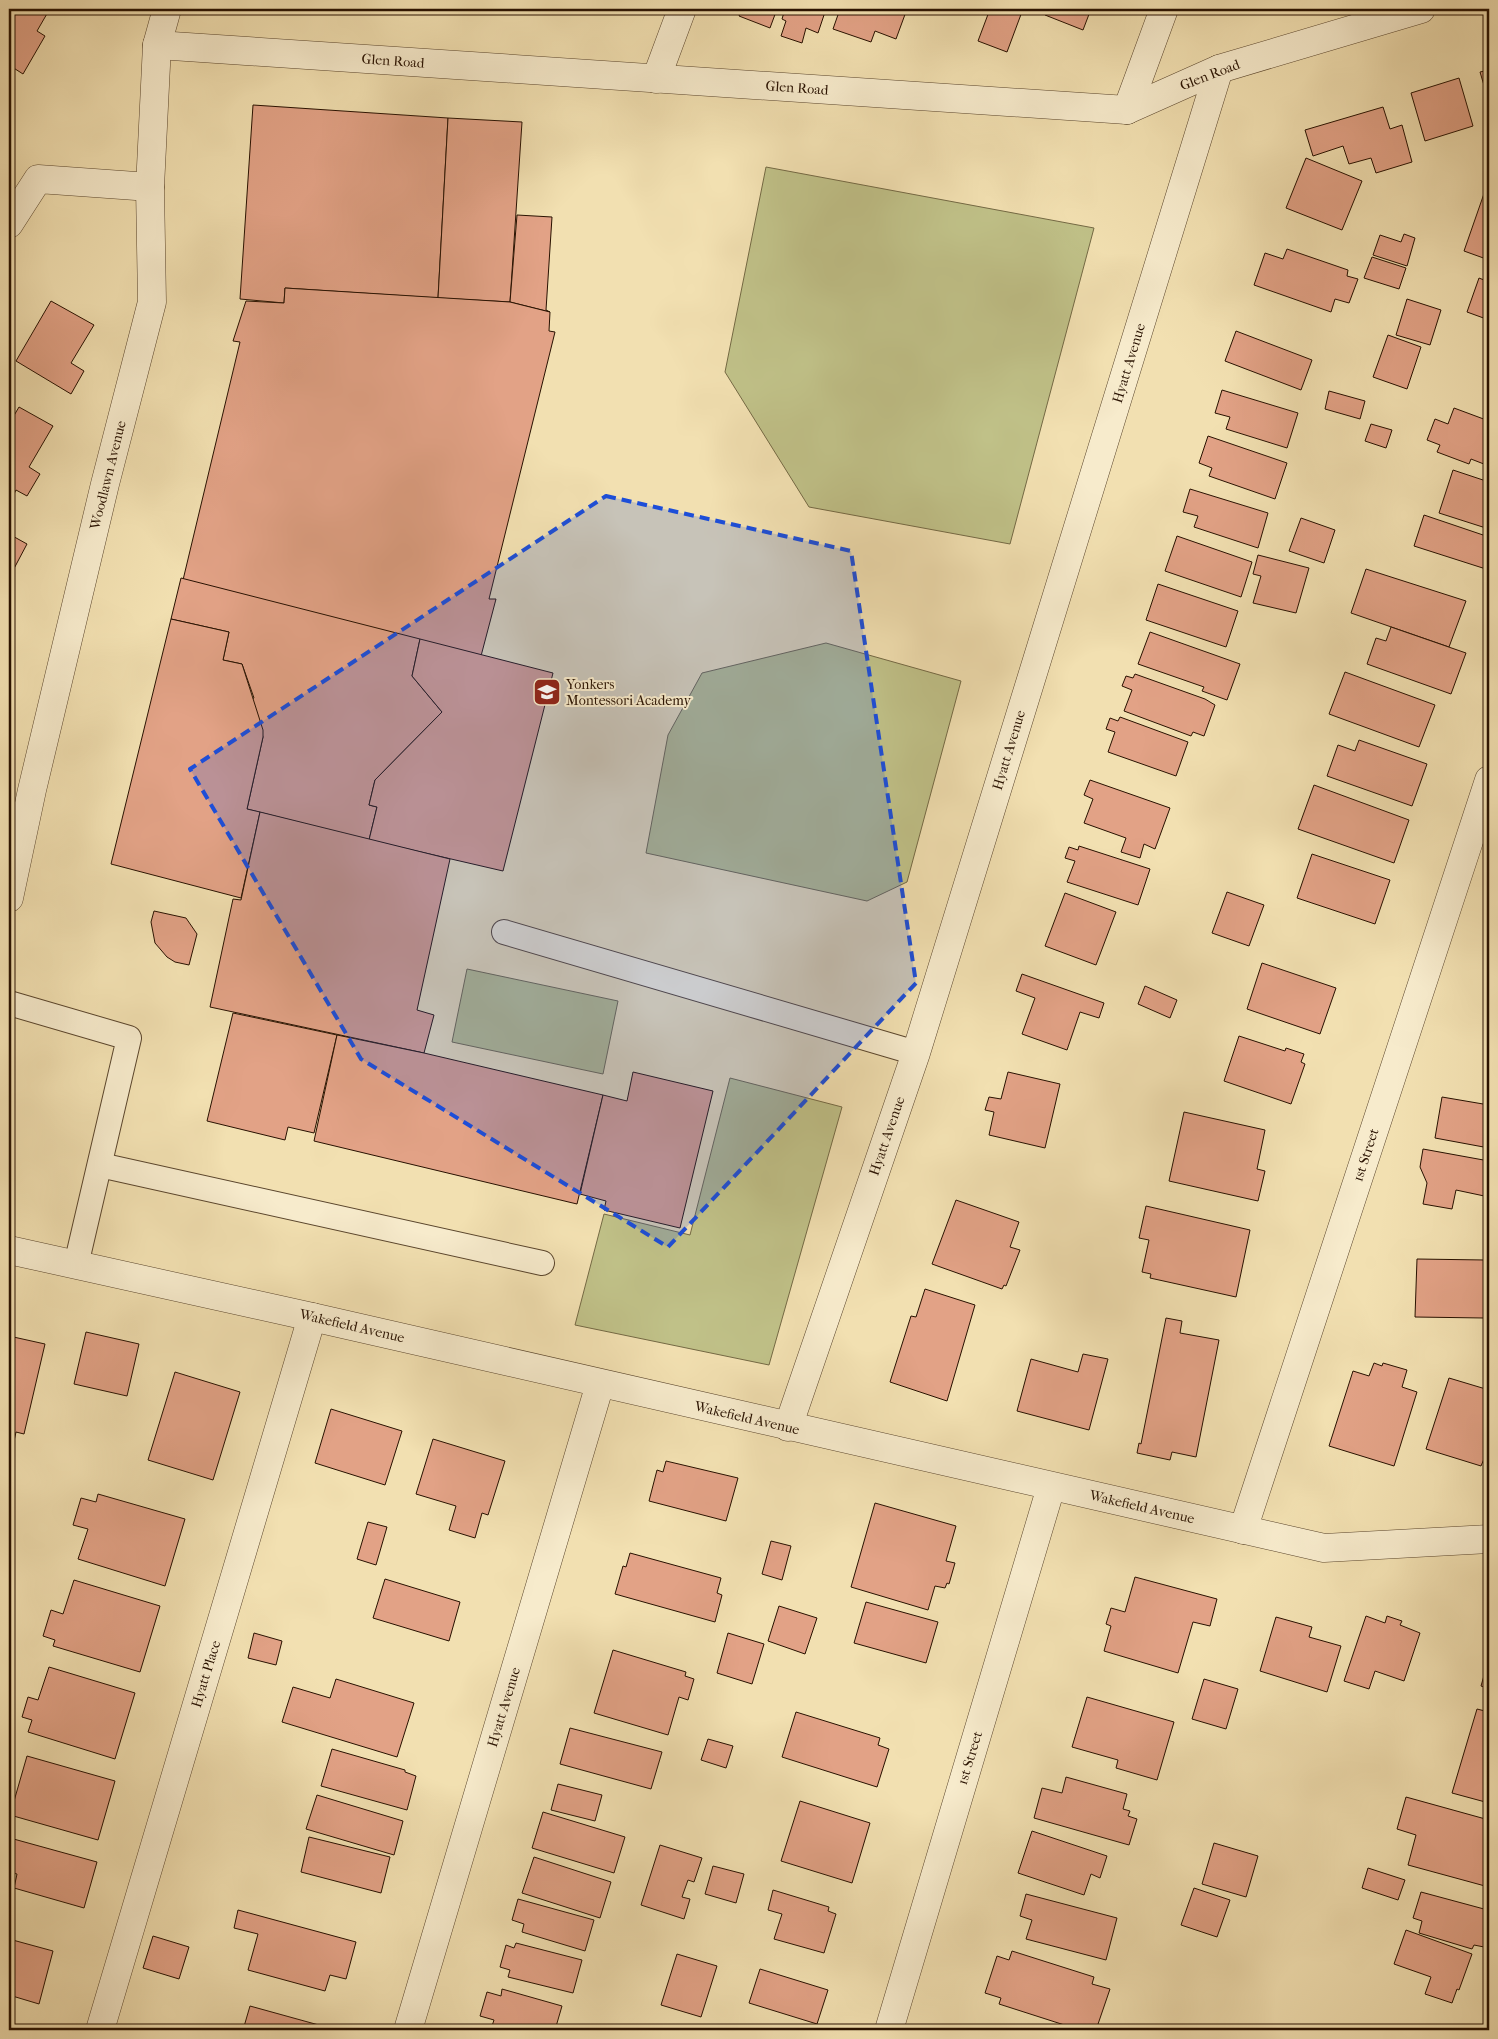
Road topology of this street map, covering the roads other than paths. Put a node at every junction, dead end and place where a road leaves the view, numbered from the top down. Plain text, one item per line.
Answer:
1 (167, 9) edge
2 (682, 9) edge
3 (1164, 9) edge
4 (1421, 9) edge
5 (157, 45) junction
6 (1219, 69) junction
7 (656, 79) junction
8 (1127, 110) junction
9 (150, 186) junction
10 (9, 224) edge
11 (1489, 780) edge
12 (9, 898) edge
13 (504, 932) dead end
14 (9, 1003) edge
15 (916, 1053) junction
16 (100, 1166) junction
17 (9, 1250) edge
18 (542, 1263) dead end
19 (76, 1265) junction
20 (312, 1317) junction
21 (600, 1384) junction
22 (788, 1427) junction
23 (1051, 1487) junction
24 (1243, 1530) junction
25 (1489, 1539) edge
26 (100, 2030) edge
27 (408, 2030) edge
28 (889, 2030) edge

1 - 5 street, Woodlawn Avenue
2 - 7 street
3 - 8 street
4 - 6 street, Glen Road
5 - 7 street, Glen Road
5 - 9 street, Woodlawn Avenue
6 - 8 street, Glen Road
6 - 15 street, Hyatt Avenue
7 - 8 street, Glen Road
9 - 10 street
9 - 12 street, Woodlawn Avenue
11 - 24 street, 1st Street
13 - 15 lane
14 - 16 lane
15 - 22 street, Hyatt Avenue
16 - 18 lane
16 - 19 lane
17 - 19 street, Wakefield Avenue
19 - 20 street, Wakefield Avenue
20 - 21 street, Wakefield Avenue
20 - 26 street, Hyatt Place
21 - 22 street, Wakefield Avenue
21 - 27 street, Hyatt Avenue
22 - 23 street, Wakefield Avenue
23 - 24 street, Wakefield Avenue
23 - 28 street, 1st Street
24 - 25 street, Wakefield Avenue

